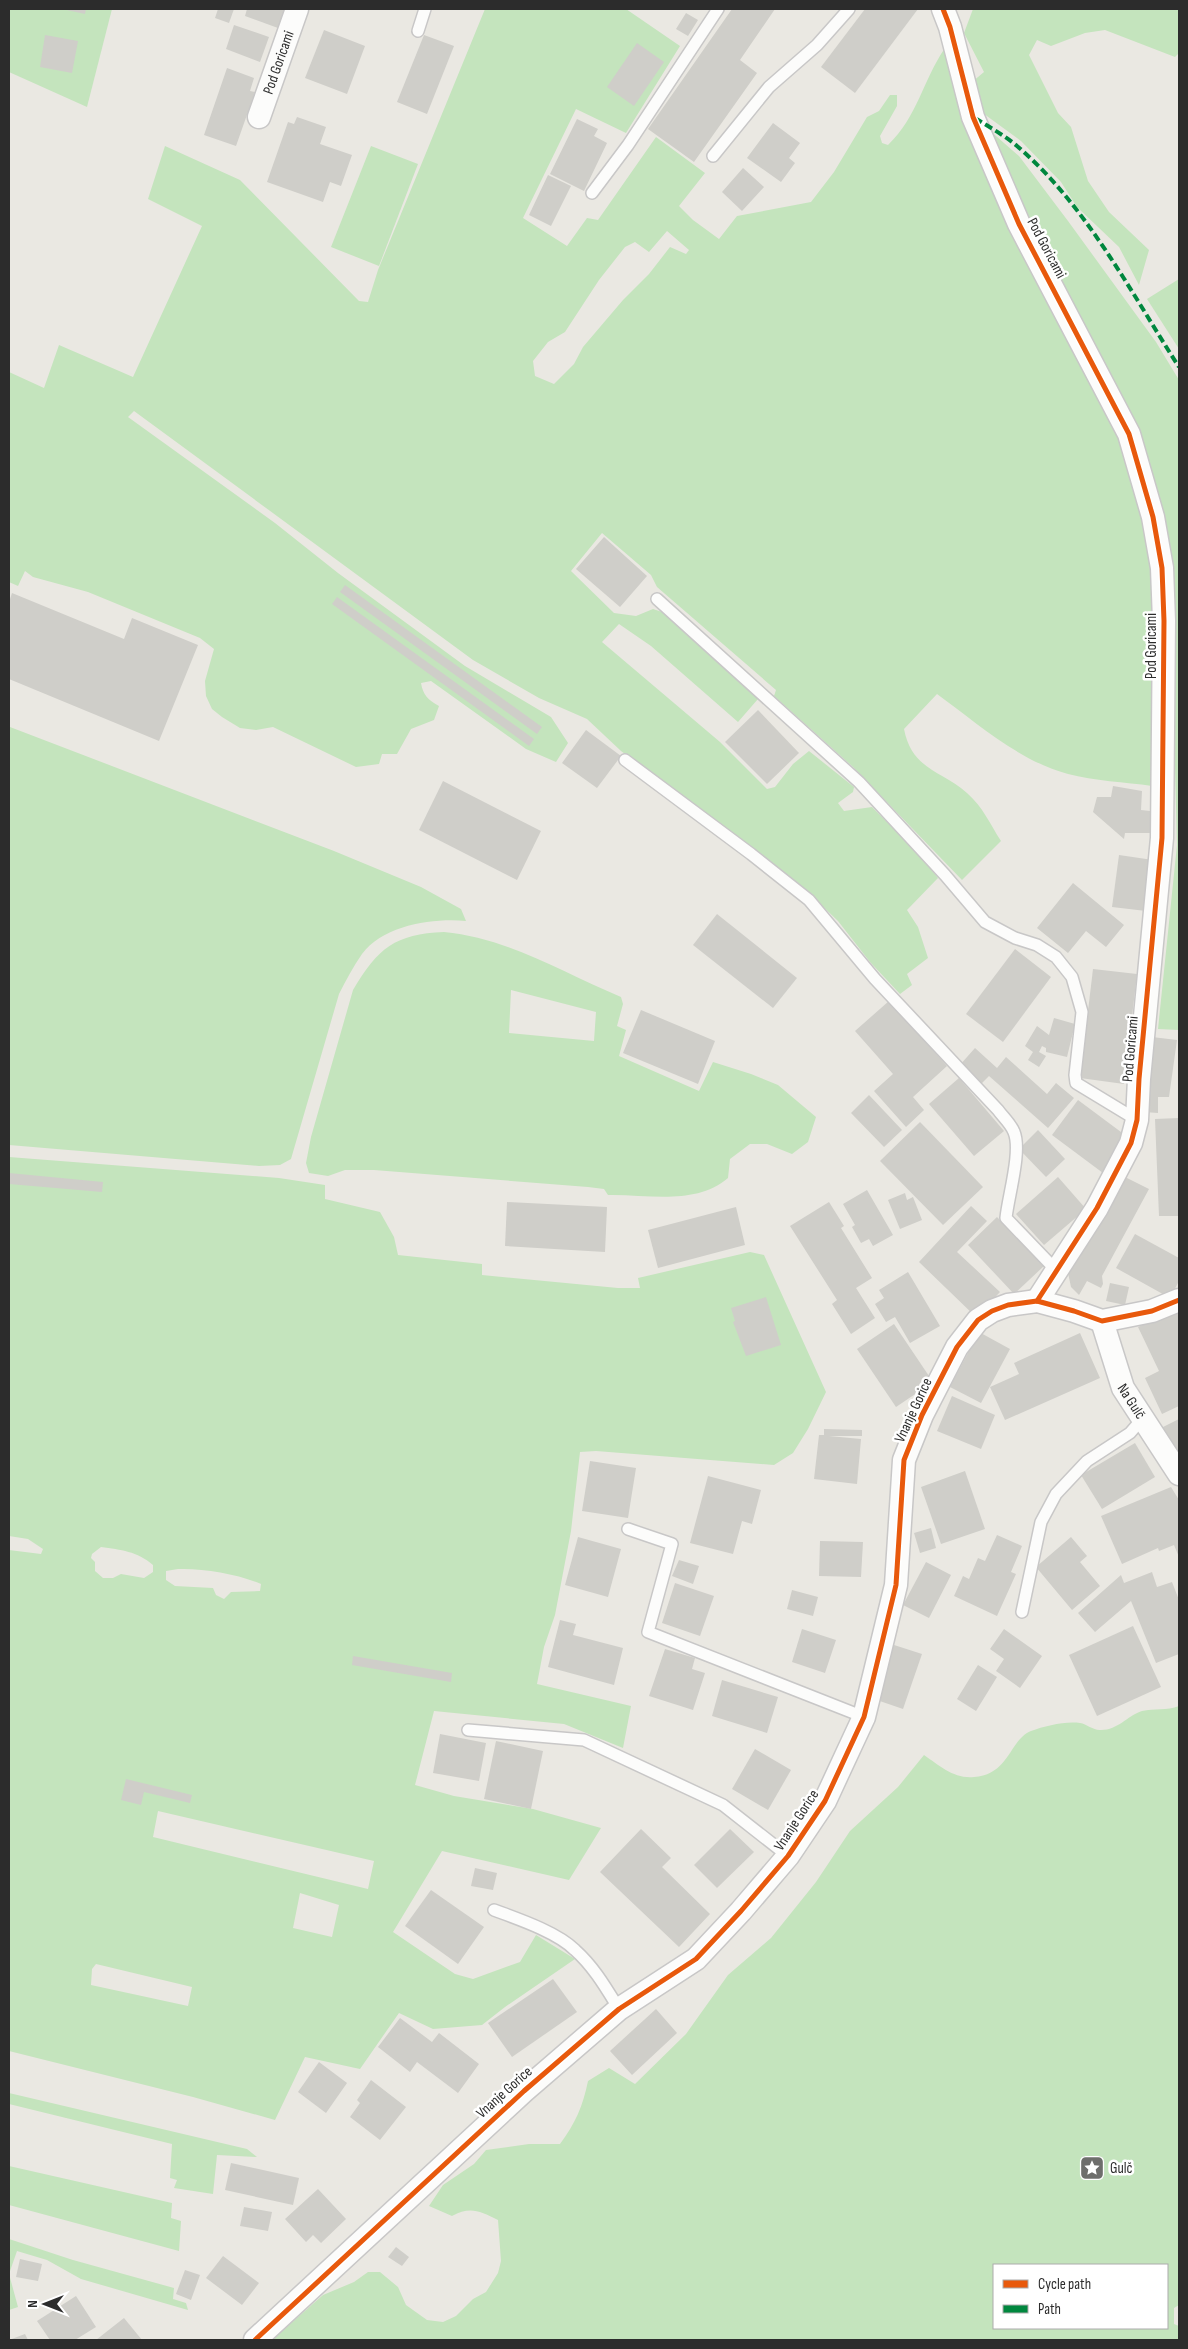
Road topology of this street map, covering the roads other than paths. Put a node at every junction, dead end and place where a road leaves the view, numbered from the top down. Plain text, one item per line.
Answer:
1 (297, 9) edge
2 (425, 9) edge
3 (718, 9) edge
4 (849, 9) edge
5 (943, 9) edge
6 (418, 31) dead end
7 (260, 116) dead end
8 (714, 156) dead end
9 (592, 193) dead end
10 (657, 599) dead end
11 (625, 760) dead end
12 (1137, 1120) junction
13 (1056, 1270) junction
14 (1179, 1300) edge
15 (1037, 1301) junction
16 (1102, 1321) junction
17 (1143, 1418) junction
18 (1179, 1474) edge
19 (628, 1529) dead end
20 (1022, 1612) dead end
21 (864, 1717) junction
22 (468, 1730) dead end
23 (788, 1856) junction
24 (494, 1910) dead end
25 (619, 2009) junction
26 (255, 2340) edge

1 - 7 street, Pod Goricami
2 - 6 lane
3 - 9 lane
4 - 8 lane
5 - 12 street, Pod Goricami
10 - 12 lane
11 - 13 lane
12 - 13 street, Pod Goricami
13 - 15 street, Pod Goricami
14 - 16 street
15 - 16 street, Vnanje Gorice
15 - 21 street, Vnanje Gorice
16 - 17 street, Na Gulč
17 - 18 street, Na Gulč
17 - 20 lane
19 - 21 lane
21 - 23 street, Vnanje Gorice
22 - 23 lane
23 - 25 street, Vnanje Gorice
24 - 25 lane
25 - 26 street, Vnanje Gorice

